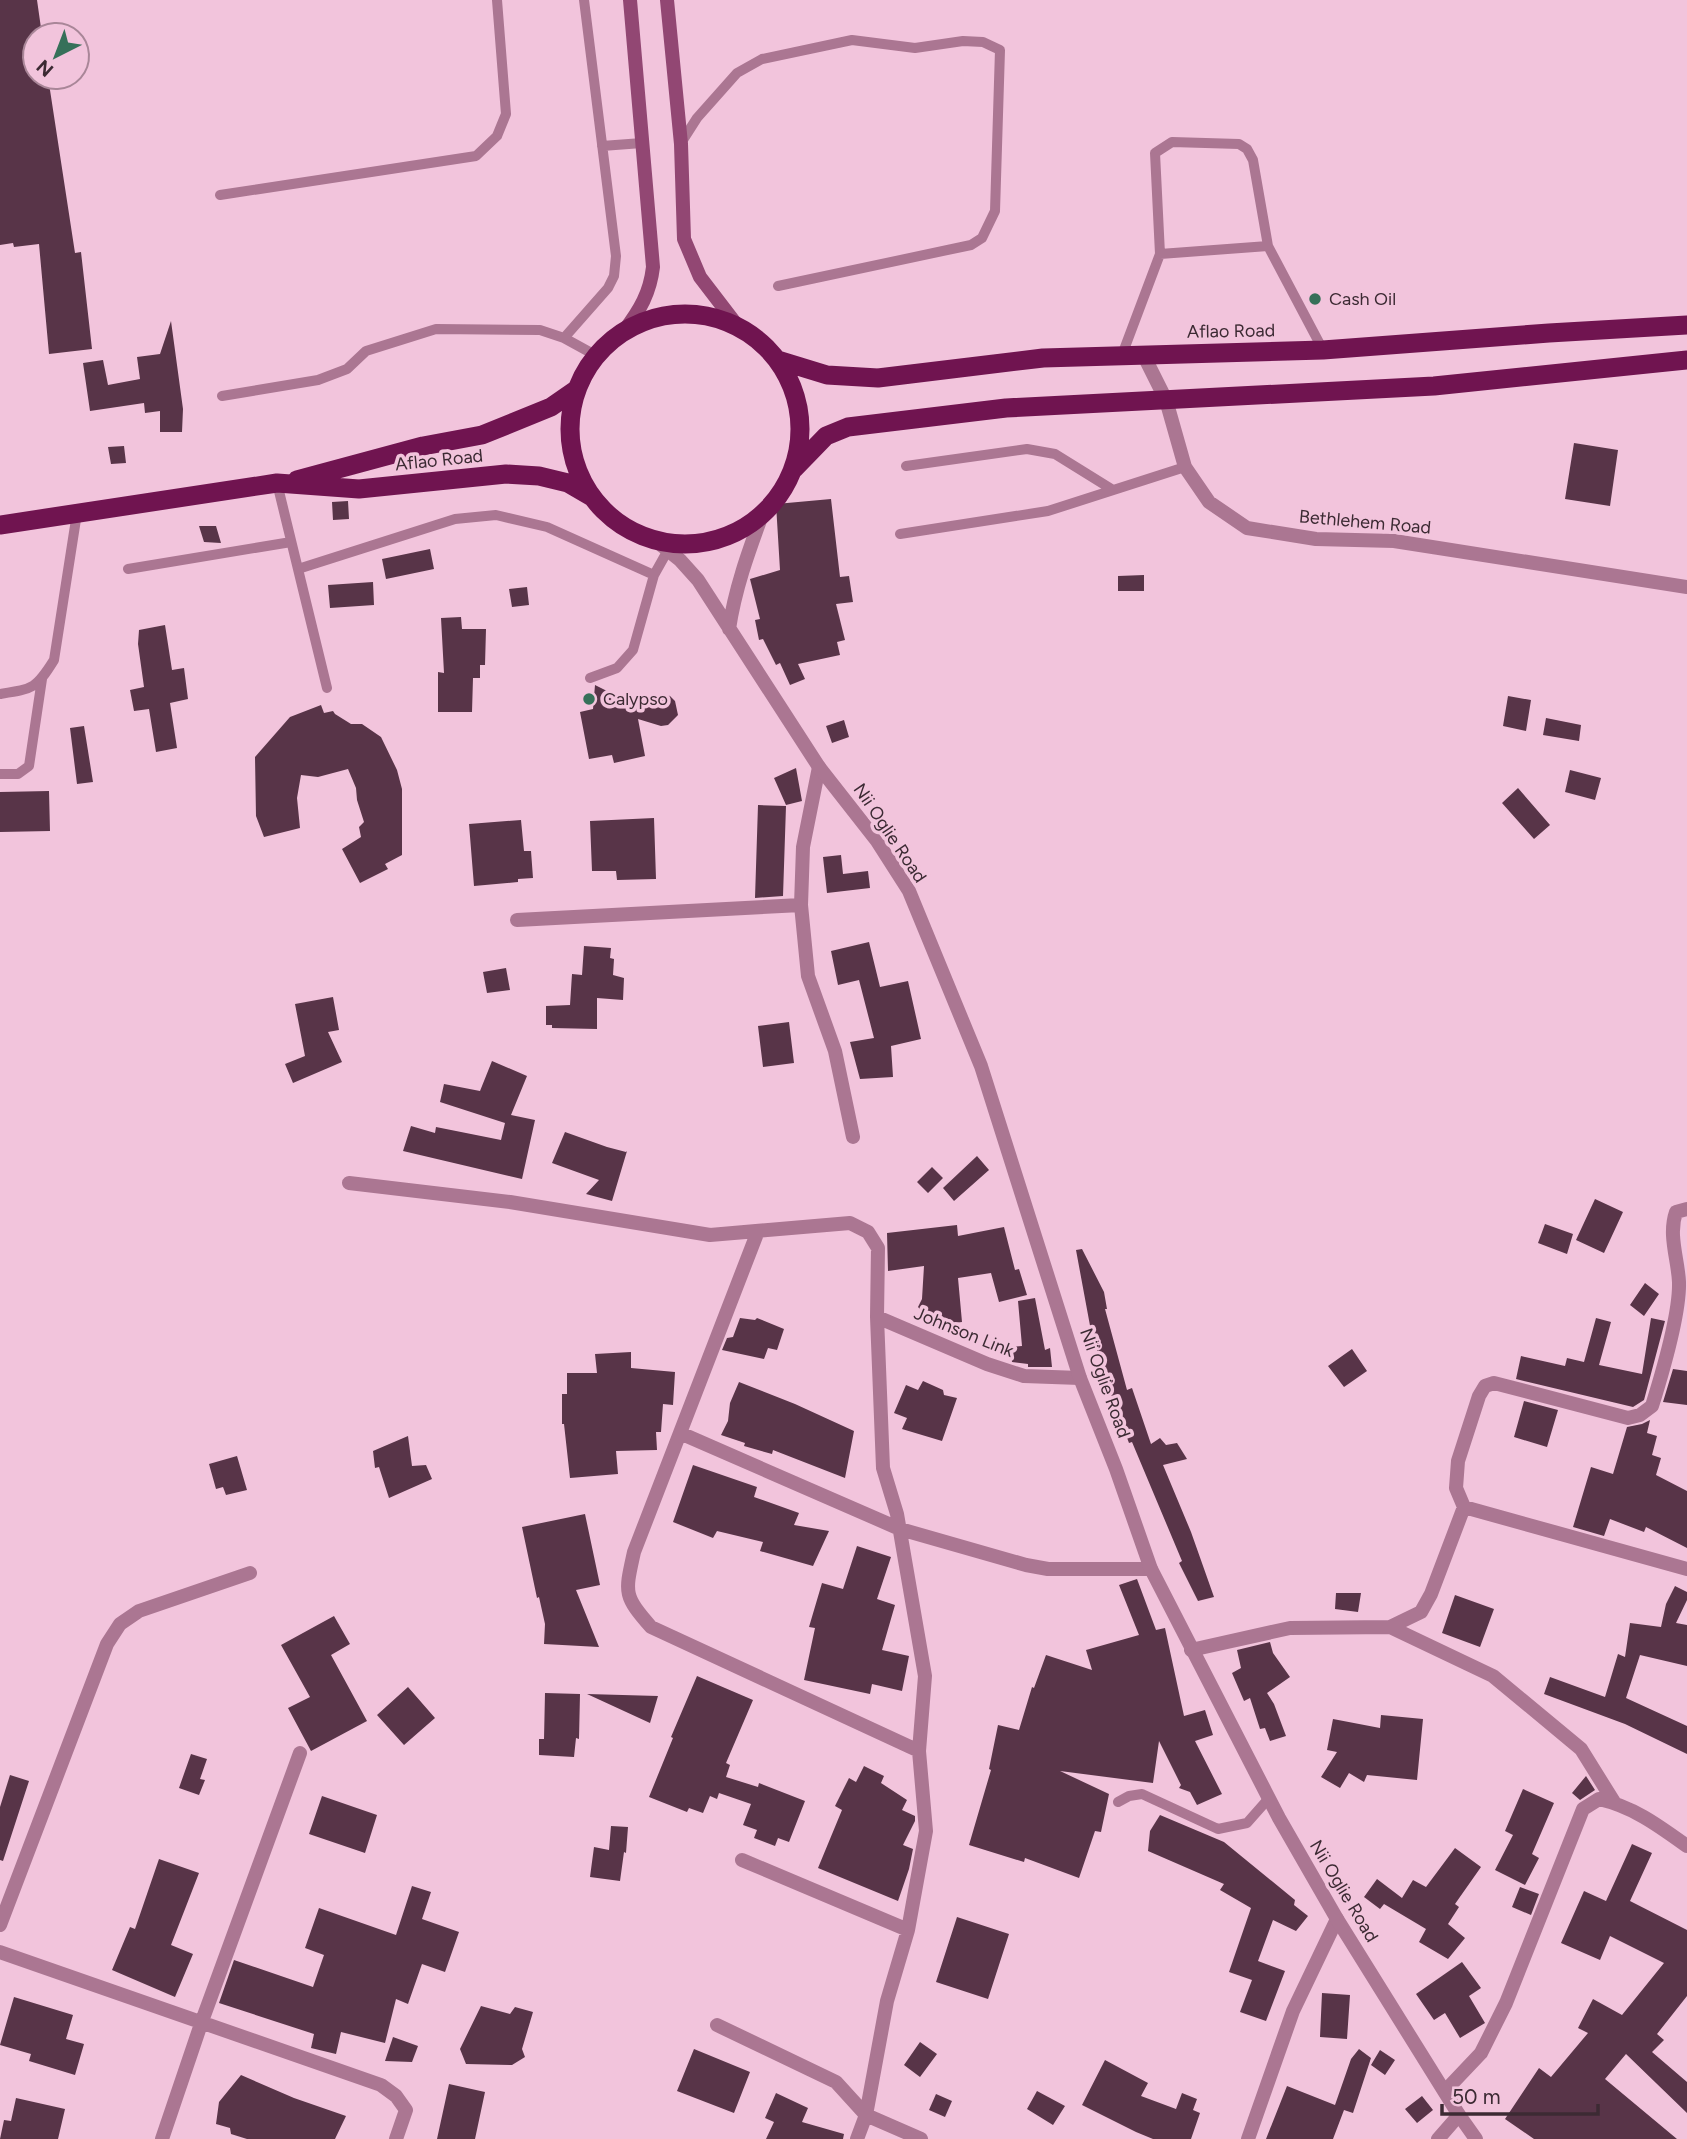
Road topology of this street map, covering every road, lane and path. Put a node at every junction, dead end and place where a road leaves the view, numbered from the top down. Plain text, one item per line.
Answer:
1 (497, 0) edge
2 (584, 0) edge
3 (630, 0) edge
4 (667, 0) edge
5 (642, 142) junction
6 (681, 144) junction
7 (602, 146) junction
8 (220, 195) dead end
9 (1268, 246) junction
10 (1160, 254) junction
11 (778, 286) dead end
12 (736, 324) junction
13 (1687, 325) edge
14 (624, 331) junction
15 (564, 338) junction
16 (1323, 350) junction
17 (1143, 354) junction
18 (596, 355) junction
19 (1122, 355) junction
20 (778, 360) junction
21 (1687, 360) edge
22 (577, 389) junction
23 (222, 396) dead end
24 (1166, 400) junction
25 (906, 466) dead end
26 (1185, 467) junction
27 (794, 469) junction
28 (281, 483) junction
29 (1113, 490) junction
30 (593, 498) junction
31 (77, 513) junction
32 (762, 515) junction
33 (0, 525) edge
34 (900, 534) dead end
35 (291, 542) junction
36 (661, 545) junction
37 (128, 569) dead end
38 (298, 569) junction
39 (654, 575) junction
40 (1687, 587) edge
41 (729, 629) junction
42 (590, 678) dead end
43 (42, 679) junction
44 (327, 688) dead end
45 (0, 694) edge
46 (819, 767) junction
47 (0, 774) edge
48 (801, 905) junction
49 (517, 920) dead end
50 (853, 1137) dead end
51 (349, 1183) dead end
52 (1687, 1209) edge
53 (758, 1231) junction
54 (877, 1317) junction
55 (1080, 1378) junction
56 (680, 1433) junction
57 (1464, 1507) junction
58 (900, 1529) junction
59 (1151, 1569) junction
60 (1687, 1569) edge
61 (250, 1573) dead end
62 (1390, 1627) junction
63 (1191, 1650) junction
64 (919, 1751) junction
65 (300, 1754) dead end
66 (1269, 1798) junction
67 (1118, 1802) dead end
68 (1614, 1802) junction
69 (1687, 1846) edge
70 (743, 1860) dead end
71 (1337, 1919) junction
72 (0, 1925) edge
73 (908, 1930) junction
74 (0, 1952) edge
75 (202, 2021) junction
76 (717, 2025) dead end
77 (1445, 2091) junction
78 (866, 2115) junction
79 (1459, 2115) junction
80 (162, 2139) edge
81 (396, 2139) edge
82 (857, 2139) edge
83 (921, 2139) edge
84 (1248, 2139) edge
85 (1438, 2139) edge
86 (1476, 2139) edge

1 - 8 lane
2 - 7 lane
3 - 5 main road
4 - 6 main road
5 - 7 lane
5 - 14 main road
6 - 11 lane
6 - 12 main road
7 - 15 lane
9 - 10 lane
9 - 10 lane
9 - 16 lane
10 - 19 lane
12 - 14 highway
12 - 20 highway
13 - 16 highway, Aflao Road
14 - 18 highway
15 - 18 lane
15 - 23 lane
16 - 17 highway, Aflao Road
17 - 19 highway, Aflao Road
17 - 24 street, Bethlehem Road
18 - 22 highway
19 - 20 highway, Aflao Road
20 - 27 highway
21 - 24 highway
22 - 28 highway, Aflao Road
22 - 30 highway
24 - 26 street, Bethlehem Road
24 - 27 highway
25 - 29 lane
26 - 29 lane
26 - 40 street, Bethlehem Road
27 - 32 highway
28 - 30 highway, Aflao Road
28 - 31 highway, Aflao Road
28 - 35 lane
29 - 34 lane
30 - 36 highway
31 - 33 highway, Aflao Road
31 - 43 lane
32 - 36 highway
32 - 41 street
35 - 37 lane
35 - 38 lane
36 - 39 lane
36 - 41 street, Nii Oglie Road
38 - 39 lane
38 - 44 lane
39 - 42 lane
41 - 46 street, Nii Oglie Road
43 - 45 lane
43 - 47 lane
46 - 48 street
46 - 55 street, Nii Oglie Road
48 - 49 street
48 - 50 street
51 - 53 street
52 - 57 street
53 - 54 street
53 - 56 street
54 - 55 street, Johnson Link
54 - 58 street
55 - 59 street, Nii Oglie Road
56 - 58 street
56 - 64 street
57 - 60 street
57 - 62 street
58 - 59 street
58 - 64 street
59 - 63 street, Nii Oglie Road
61 - 72 street
62 - 63 street
62 - 68 street
63 - 66 street, Nii Oglie Road
64 - 73 street
65 - 75 street
66 - 67 lane
66 - 71 street, Nii Oglie Road
68 - 69 street
68 - 77 street
70 - 73 street
71 - 77 street, Nii Oglie Road
71 - 84 street
73 - 78 street
74 - 75 street
75 - 80 street
75 - 81 street
76 - 78 street
77 - 79 street, Nii Oglie Road
78 - 82 street
78 - 83 street
79 - 85 street
79 - 86 street, Nii Oglie Road

